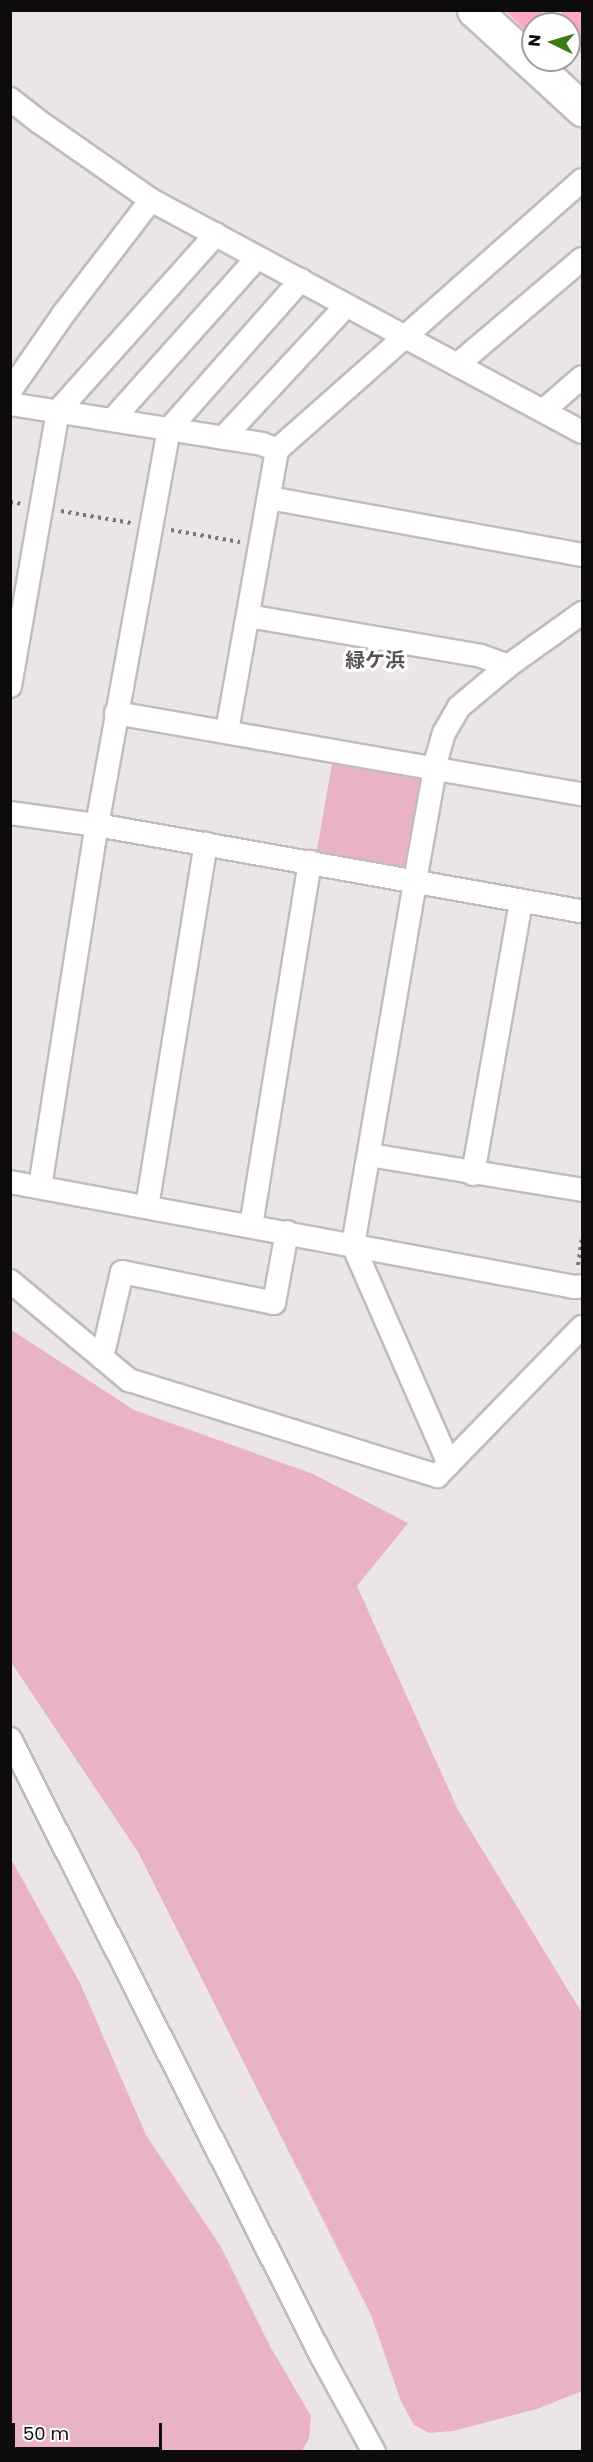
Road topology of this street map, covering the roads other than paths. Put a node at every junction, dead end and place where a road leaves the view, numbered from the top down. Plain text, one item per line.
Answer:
1 (474, 10) edge
2 (10, 99) edge
3 (582, 109) edge
4 (582, 180) edge
5 (152, 200) junction
6 (216, 234) junction
7 (257, 258) junction
8 (582, 259) edge
9 (301, 280) junction
10 (346, 306) junction
11 (404, 336) junction
12 (457, 365) junction
13 (582, 377) edge
14 (10, 391) edge
15 (10, 404) edge
16 (544, 410) junction
17 (58, 411) junction
18 (112, 419) junction
19 (169, 429) junction
20 (582, 432) edge
21 (223, 438) junction
22 (277, 450) junction
23 (269, 498) junction
24 (582, 555) edge
25 (582, 613) edge
26 (248, 616) junction
27 (508, 666) junction
28 (10, 686) edge
29 (117, 713) junction
30 (227, 731) junction
31 (435, 770) junction
32 (582, 794) edge
33 (10, 813) edge
34 (97, 825) junction
35 (206, 844) junction
36 (310, 862) junction
37 (415, 881) junction
38 (521, 901) junction
39 (582, 910) edge
40 (369, 1155) junction
41 (473, 1174) junction
42 (10, 1182) edge
43 (40, 1187) junction
44 (582, 1190) edge
45 (147, 1207) junction
46 (251, 1226) junction
47 (287, 1232) junction
48 (353, 1245) junction
49 (10, 1281) edge
50 (578, 1286) edge
51 (582, 1327) edge
52 (102, 1358) junction
53 (449, 1464) junction
54 (10, 1739) edge
55 (374, 2451) edge

1 - 3 highway
2 - 5 street
4 - 11 street
5 - 6 street
5 - 14 street
6 - 7 street
6 - 17 street
7 - 9 street
7 - 18 street
8 - 12 street
9 - 10 street
9 - 19 street
10 - 11 street
10 - 21 street
11 - 12 street
11 - 22 street
12 - 16 street
13 - 16 street
15 - 17 street
16 - 20 street
17 - 18 street
17 - 28 street
18 - 19 street
19 - 21 street
19 - 29 street
21 - 22 street
22 - 23 street
23 - 24 street
23 - 26 street
25 - 27 street
26 - 27 street
26 - 30 street
27 - 31 street
29 - 30 street
29 - 34 street
30 - 31 street
31 - 32 street
31 - 37 street
33 - 34 street
34 - 35 street
34 - 43 street
35 - 36 street
35 - 45 street
36 - 37 street
36 - 46 street
37 - 38 street
37 - 40 street
38 - 39 street
38 - 41 street
40 - 41 street
40 - 48 street
41 - 44 street
42 - 43 street
43 - 45 street
45 - 46 street
46 - 47 street
47 - 48 street
47 - 52 street
48 - 50 street
48 - 53 street
49 - 52 street
51 - 53 street
52 - 53 street
54 - 55 street

